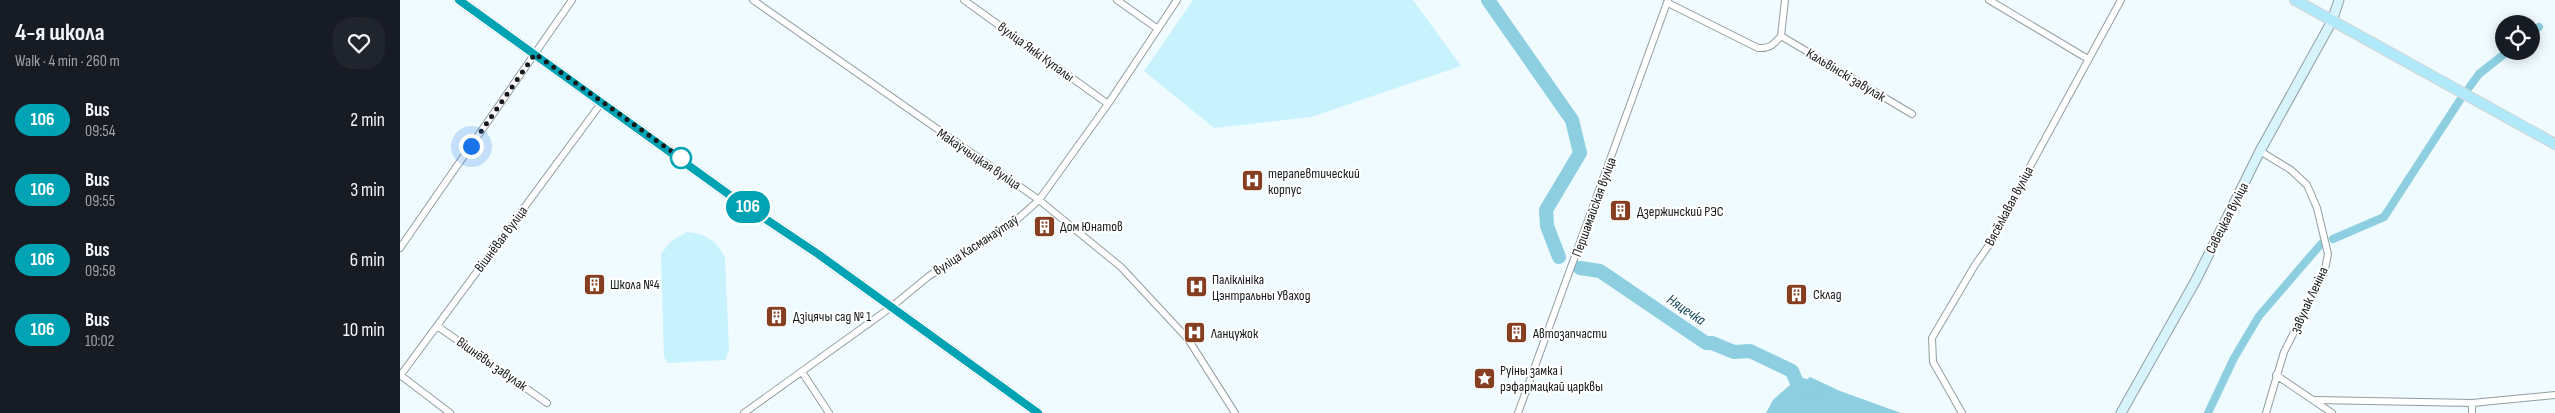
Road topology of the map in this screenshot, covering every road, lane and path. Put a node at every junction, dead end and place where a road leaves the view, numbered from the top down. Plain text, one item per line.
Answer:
1 (459, 0) edge
2 (572, 0) edge
3 (753, 0) edge
4 (964, 0) edge
5 (1117, 0) edge
6 (1177, 0) edge
7 (1785, 0) edge
8 (1989, 0) edge
9 (2122, 0) edge
10 (2295, 0) edge
11 (2339, 0) edge
12 (1668, 1) edge
13 (2332, 21) junction
14 (1158, 29) junction
15 (1781, 36) junction
16 (535, 54) junction
17 (2088, 59) junction
18 (602, 102) junction
19 (1108, 104) junction
20 (1912, 114) dead end
21 (2555, 144) edge
22 (2260, 151) junction
23 (1039, 200) junction
24 (400, 248) edge
25 (890, 308) junction
26 (437, 326) junction
27 (802, 372) junction
28 (400, 375) edge
29 (2276, 375) junction
30 (2555, 395) edge
31 (2316, 400) junction
32 (547, 403) dead end
33 (2472, 403) junction
34 (450, 413) edge
35 (744, 413) edge
36 (829, 413) edge
37 (1038, 413) edge
38 (1235, 413) edge
39 (1518, 413) edge
40 (1962, 413) edge
41 (2121, 413) edge
42 (2266, 413) edge
43 (2332, 413) edge
44 (2472, 413) edge

1 - 16 street
2 - 16 street
3 - 23 street, Макаўчыцкая вуліца
4 - 19 street, вуліца Янкі Купалы
5 - 14 street
6 - 14 street, вуліца Касманаўтаў
7 - 15 street
8 - 17 street
9 - 17 street, Вясёлкавая вуліца
10 - 13 main road
11 - 13 street, Савецкая вуліца
12 - 15 street
12 - 39 street, Першамайская вуліца
13 - 21 main road
13 - 22 street, Савецкая вуліца
14 - 19 street, вуліца Касманаўтаў
15 - 20 street, Кальвінскі завулак
16 - 18 street
16 - 24 street
17 - 40 street, Вясёлкавая вуліца
18 - 25 street
18 - 26 street, Вішнёвая вуліца
19 - 23 street, вуліца Касманаўтаў
22 - 29 street, завулак Леніна
22 - 41 street, Савецкая вуліца
23 - 25 street, вуліца Касманаўтаў
23 - 38 street, Макаўчыцкая вуліца
25 - 27 street, вуліца Касманаўтаў
25 - 37 street
26 - 28 street, Вішнёвая вуліца
26 - 32 street, Вішнёвы завулак
27 - 35 street, вуліца Касманаўтаў
27 - 36 street
28 - 34 street
29 - 31 street
29 - 42 street, завулак Леніна
30 - 33 street
31 - 33 street
31 - 43 street
33 - 44 street

